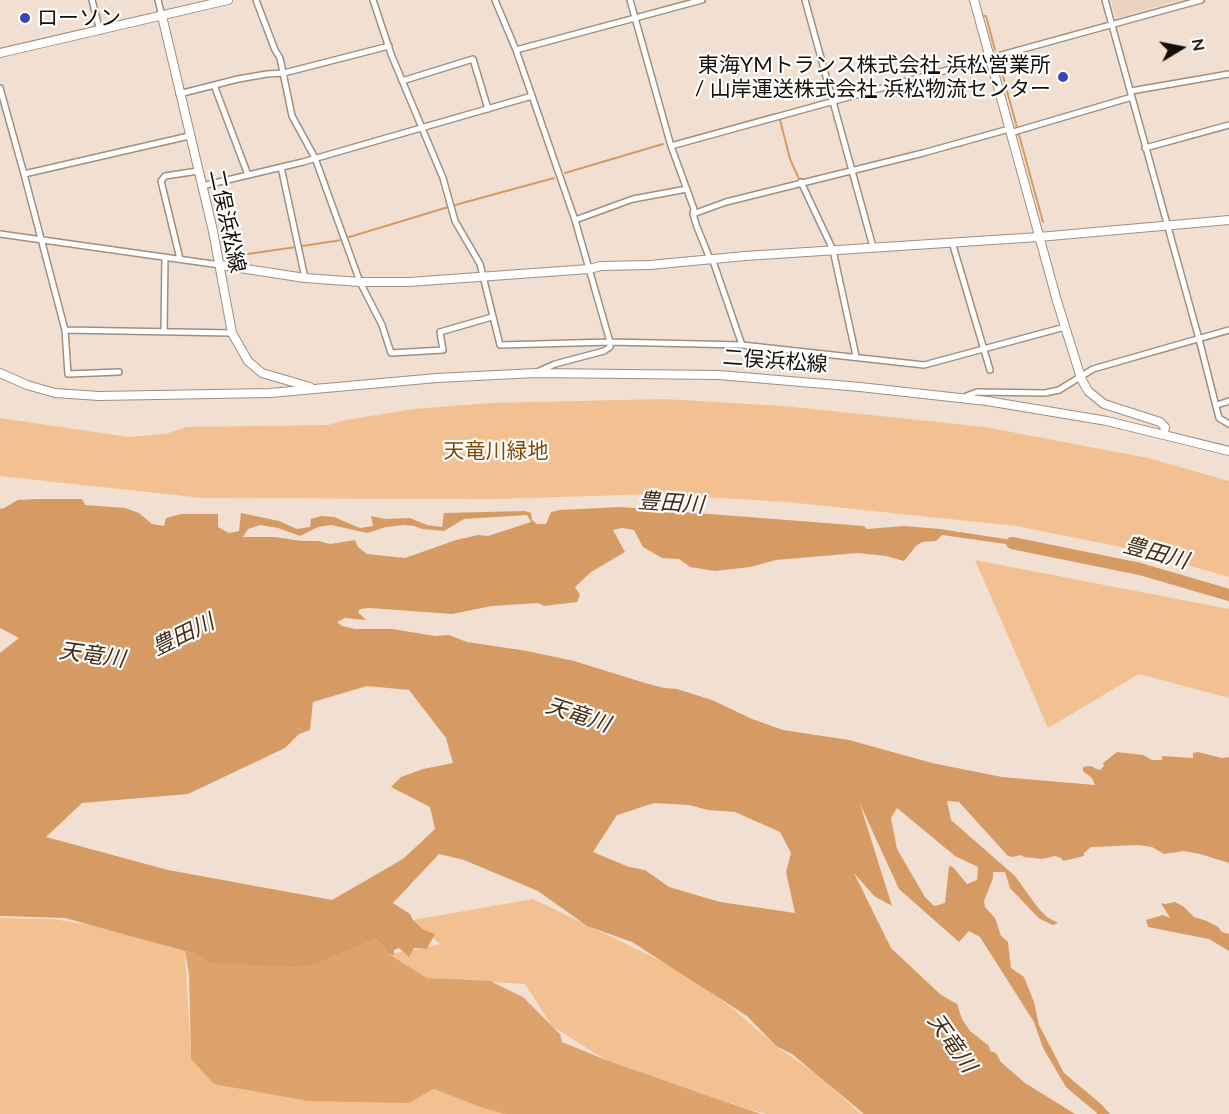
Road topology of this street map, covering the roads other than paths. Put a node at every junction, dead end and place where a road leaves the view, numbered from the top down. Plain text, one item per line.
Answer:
1 (92, 0) edge
2 (158, 0) edge
3 (228, 0) edge
4 (256, 0) edge
5 (373, 0) edge
6 (495, 0) edge
7 (630, 0) edge
8 (702, 0) edge
9 (805, 0) edge
10 (974, 0) edge
11 (1105, 0) edge
12 (1201, 0) edge
13 (162, 16) junction
14 (635, 19) junction
15 (1112, 26) junction
16 (100, 31) junction
17 (389, 46) junction
18 (516, 50) junction
19 (0, 53) edge
20 (990, 58) junction
21 (284, 74) junction
22 (1229, 74) edge
23 (402, 81) junction
24 (214, 85) junction
25 (0, 88) edge
26 (179, 94) junction
27 (1131, 94) junction
28 (532, 96) junction
29 (832, 102) junction
30 (488, 108) junction
31 (1229, 125) edge
32 (422, 127) junction
33 (1014, 131) junction
34 (189, 136) junction
35 (670, 146) junction
36 (1145, 148) junction
37 (315, 158) junction
38 (281, 167) junction
39 (198, 171) junction
40 (851, 171) junction
41 (24, 174) junction
42 (248, 175) junction
43 (801, 182) junction
44 (202, 186) junction
45 (687, 189) junction
46 (693, 214) junction
47 (575, 220) junction
48 (1229, 220) edge
49 (1167, 225) junction
50 (0, 234) edge
51 (1039, 237) junction
52 (41, 238) junction
53 (952, 242) junction
54 (873, 247) junction
55 (832, 250) junction
56 (165, 257) junction
57 (180, 259) junction
58 (710, 260) junction
59 (220, 265) junction
60 (589, 269) junction
61 (483, 277) junction
62 (305, 278) junction
63 (360, 282) junction
64 (492, 317) junction
65 (1065, 327) junction
66 (65, 330) junction
67 (1229, 330) edge
68 (164, 331) junction
69 (232, 333) junction
70 (1199, 339) junction
71 (609, 342) junction
72 (742, 345) junction
73 (984, 348) junction
74 (856, 356) junction
75 (990, 370) dead end
76 (119, 372) dead end
77 (536, 373) junction
78 (0, 374) edge
79 (1081, 378) junction
80 (313, 388) junction
81 (962, 398) junction
82 (1229, 401) edge
83 (1217, 405) junction
84 (1229, 423) edge
85 (1164, 434) junction
86 (1229, 451) edge

1 - 16 street
2 - 13 street
3 - 13 main road
4 - 21 street
5 - 17 street
6 - 18 street
7 - 14 street
8 - 14 street
9 - 29 street
10 - 20 main road
11 - 15 street
12 - 15 street
13 - 16 main road
13 - 26 main road, 二俣浜松線
14 - 18 street
14 - 35 street
15 - 20 street
15 - 27 street
16 - 19 main road
17 - 21 street
17 - 23 street
18 - 28 street
20 - 29 street
20 - 33 main road
21 - 24 street
21 - 37 street
22 - 27 street
23 - 30 street
23 - 32 street
24 - 26 street
24 - 42 street
25 - 41 street
26 - 34 main road, 二俣浜松線
27 - 33 street
27 - 36 street
28 - 30 street
28 - 47 street
29 - 35 street
29 - 40 street
30 - 32 street
31 - 36 street
32 - 37 street
32 - 61 street
33 - 40 street
33 - 51 main road
34 - 39 main road, 二俣浜松線
34 - 41 street
35 - 45 street
36 - 49 street
37 - 38 street
37 - 63 street
38 - 42 street
38 - 62 street
39 - 44 main road, 二俣浜松線
39 - 57 street
40 - 43 street
40 - 54 street
41 - 52 street
42 - 44 street
43 - 46 street
43 - 55 street
44 - 59 main road, 二俣浜松線
45 - 46 street
45 - 47 street
46 - 58 street
47 - 60 street
48 - 49 main road
49 - 51 main road
49 - 70 street
50 - 52 street
51 - 53 main road
51 - 65 main road
52 - 56 street
52 - 66 street
53 - 54 main road
53 - 73 street
54 - 55 main road
55 - 58 main road
55 - 74 street
56 - 57 street
56 - 68 street
57 - 59 street
58 - 60 main road
58 - 72 street
59 - 62 main road
59 - 69 main road, 二俣浜松線
60 - 61 main road
60 - 71 street
61 - 63 main road
61 - 64 street
62 - 63 main road
63 - 64 street
64 - 71 street
65 - 73 street
65 - 79 main road
66 - 68 street
66 - 76 street
67 - 70 street
68 - 69 street
69 - 80 main road, 二俣浜松線
70 - 79 street
70 - 83 street
71 - 72 street
71 - 77 street
72 - 74 street
73 - 74 street
73 - 75 street
77 - 80 main road, 二俣浜松線
77 - 81 main road, 二俣浜松線
78 - 80 main road, 二俣浜松線
79 - 81 street
79 - 85 main road
81 - 85 main road, 二俣浜松線
82 - 83 street
83 - 84 street
85 - 86 main road, 二俣浜松線

